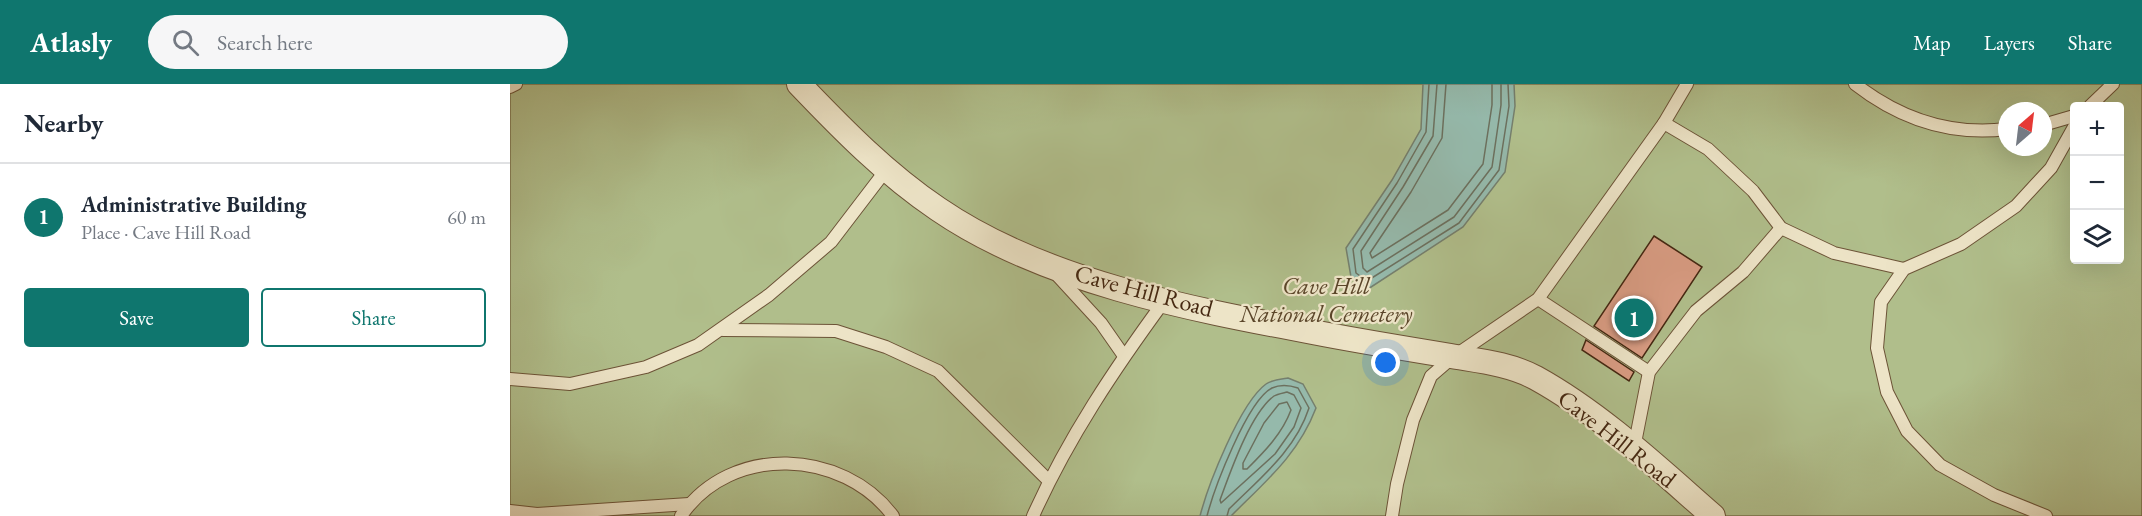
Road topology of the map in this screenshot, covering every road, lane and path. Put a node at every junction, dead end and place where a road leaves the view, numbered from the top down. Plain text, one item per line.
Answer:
1 (516, 84) edge
2 (799, 84) edge
3 (1687, 84) edge
4 (1855, 84) edge
5 (2113, 84) edge
6 (510, 87) edge
7 (2094, 102) edge
8 (2070, 117) edge
9 (2052, 122) edge
10 (1664, 123) junction
11 (1998, 130) edge
12 (2070, 134) edge
13 (886, 170) junction
14 (1781, 228) junction
15 (1046, 264) junction
16 (1904, 269) junction
17 (1538, 298) junction
18 (1165, 300) junction
19 (723, 330) junction
20 (1124, 356) junction
21 (1453, 357) junction
22 (1649, 372) junction
23 (510, 379) edge
24 (1634, 448) junction
25 (1049, 481) junction
26 (689, 504) junction
27 (510, 511) edge
28 (681, 516) edge
29 (893, 516) edge
30 (1033, 516) edge
31 (1392, 516) edge
32 (1713, 516) edge
33 (2046, 516) edge

1 - 6 lane
2 - 13 street, Cave Hill Road
3 - 10 lane
4 - 11 lane
5 - 7 lane
8 - 9 lane
10 - 14 lane
10 - 17 lane
12 - 16 lane
13 - 15 street, Cave Hill Road
13 - 19 lane
14 - 16 lane
14 - 22 lane
15 - 18 street, Cave Hill Road
15 - 20 lane
16 - 33 lane
17 - 21 lane
17 - 22 lane
18 - 20 lane
18 - 21 street, Cave Hill Road
19 - 23 lane
19 - 25 lane
20 - 25 lane
21 - 24 street, Cave Hill Road
21 - 31 lane
22 - 24 lane
24 - 32 street, Cave Hill Road
25 - 30 lane
26 - 27 lane
26 - 28 lane
26 - 29 lane

